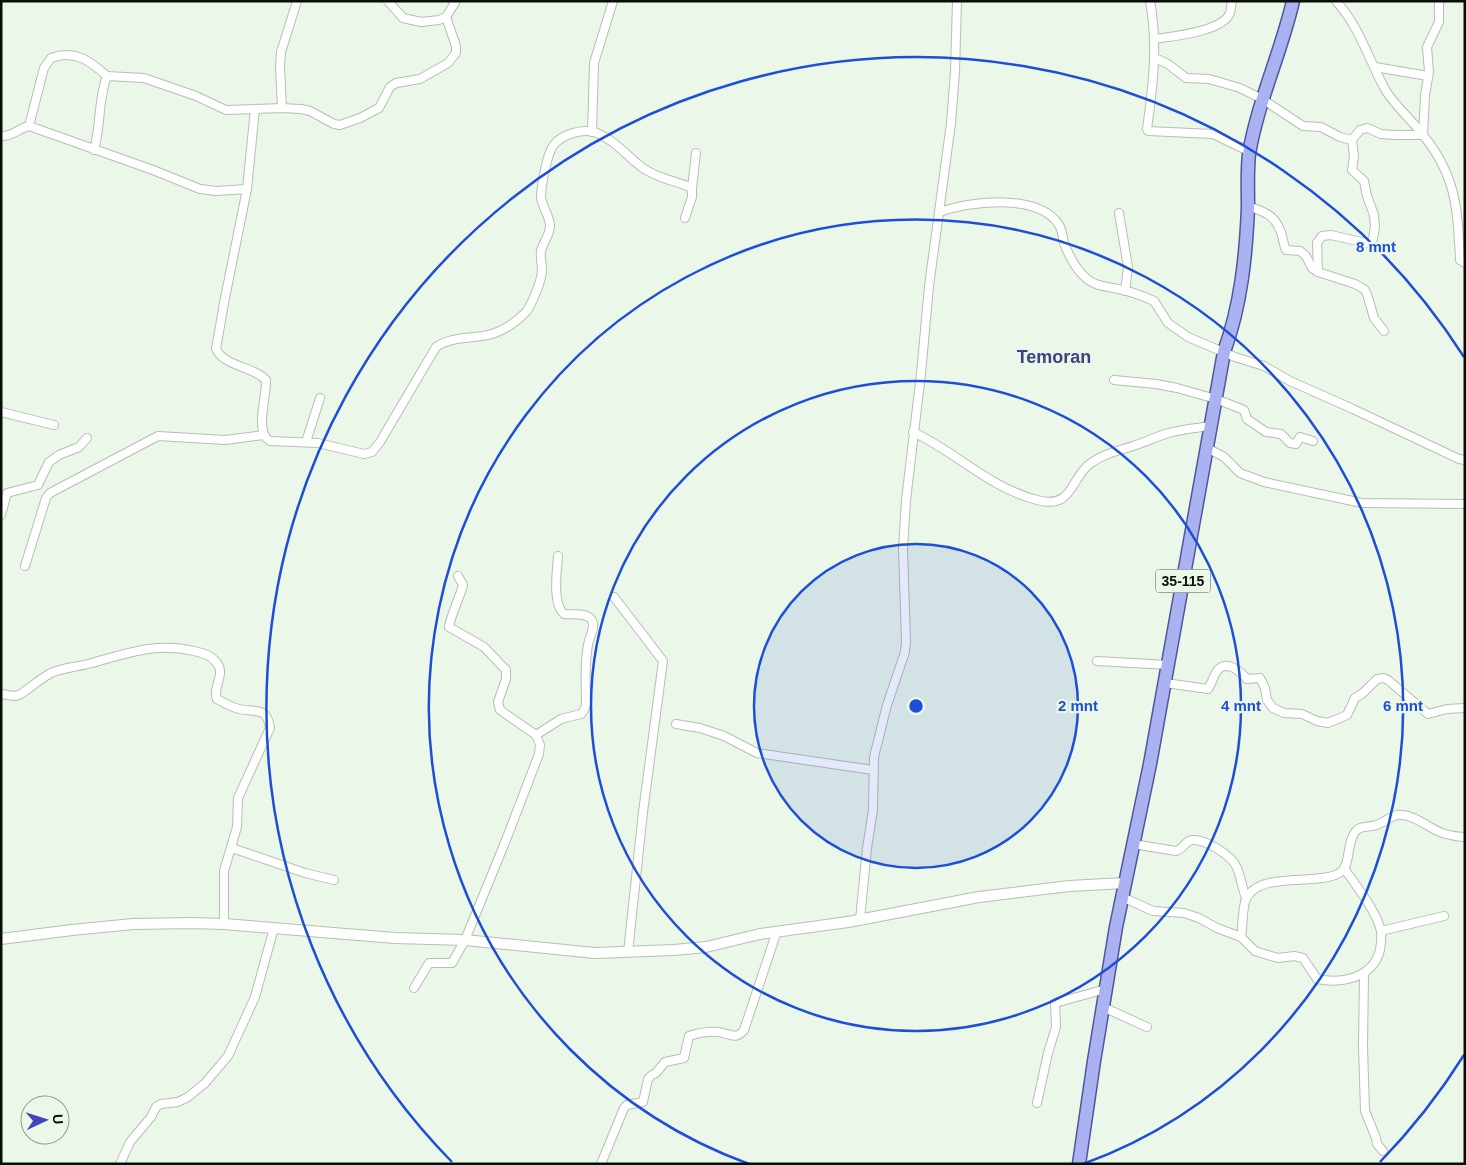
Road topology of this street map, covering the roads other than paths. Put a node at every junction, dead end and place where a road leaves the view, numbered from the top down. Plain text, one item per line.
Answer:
1 (297, 1) edge
2 (388, 1) edge
3 (456, 1) edge
4 (613, 1) edge
5 (957, 1) edge
6 (1150, 1) edge
7 (1232, 1) edge
8 (1293, 1) edge
9 (1336, 1) edge
10 (1439, 1) edge
11 (446, 17) junction
12 (1155, 39) junction
13 (1155, 58) junction
14 (1375, 67) junction
15 (107, 76) junction
16 (1428, 76) junction
17 (1262, 98) junction
18 (282, 108) junction
19 (255, 109) junction
20 (29, 126) junction
21 (592, 132) junction
22 (1423, 135) junction
23 (1, 136) edge
24 (1352, 140) junction
25 (94, 150) junction
26 (1250, 152) junction
27 (696, 153) dead end
28 (692, 188) junction
29 (247, 189) junction
30 (1248, 206) junction
31 (940, 212) junction
32 (1119, 213) dead end
33 (685, 218) dead end
34 (1465, 263) edge
35 (1318, 272) junction
36 (1125, 290) junction
37 (1384, 331) dead end
38 (1224, 352) junction
39 (1114, 380) dead end
40 (320, 398) dead end
41 (1216, 399) junction
42 (1, 412) edge
43 (54, 425) dead end
44 (1211, 426) junction
45 (914, 432) junction
46 (264, 435) junction
47 (87, 438) dead end
48 (1313, 441) dead end
49 (306, 442) junction
50 (1207, 448) junction
51 (1465, 460) edge
52 (1465, 504) edge
53 (1, 515) edge
54 (558, 556) dead end
55 (25, 566) dead end
56 (458, 576) dead end
57 (614, 597) dead end
58 (1097, 661) dead end
59 (1168, 665) junction
60 (1164, 683) junction
61 (1, 694) edge
62 (1465, 708) edge
63 (676, 724) dead end
64 (536, 735) junction
65 (873, 770) junction
66 (1465, 837) edge
67 (1133, 844) junction
68 (232, 848) junction
69 (1344, 868) junction
70 (334, 880) dead end
71 (1125, 883) junction
72 (1122, 897) junction
73 (1246, 898) junction
74 (1444, 916) dead end
75 (860, 920) junction
76 (224, 924) junction
77 (274, 928) junction
78 (1381, 931) junction
79 (777, 932) junction
80 (1241, 937) junction
81 (1, 939) edge
82 (465, 940) junction
83 (628, 952) junction
84 (1364, 974) junction
85 (414, 988) dead end
86 (1106, 989) junction
87 (1103, 1007) junction
88 (1147, 1027) dead end
89 (1037, 1103) dead end
90 (1383, 1151) dead end
91 (120, 1164) edge
92 (601, 1164) edge
93 (1079, 1164) edge

1 - 18 street
2 - 11 street
3 - 11 street
4 - 21 street
5 - 31 street
6 - 12 street
7 - 12 street
8 - 17 main road, 35-115
9 - 14 street
10 - 16 street
11 - 18 street
12 - 13 street
13 - 17 street
13 - 26 street
14 - 16 street
14 - 22 street
15 - 19 street
15 - 20 street
15 - 25 street
16 - 22 street
17 - 24 street
17 - 26 main road, 35-115
18 - 19 street
19 - 29 street
20 - 23 street
20 - 25 street
21 - 28 street
21 - 49 street
22 - 24 street
22 - 34 street
24 - 35 street
25 - 29 street
26 - 30 main road, 35-115
27 - 28 street
28 - 33 street
29 - 46 street
30 - 35 street
30 - 38 main road, 35-115
31 - 36 street
31 - 45 street
32 - 36 street
35 - 37 street
36 - 38 street
38 - 41 main road, 35-115
38 - 51 street
39 - 41 street
40 - 49 street
41 - 44 main road, 35-115
41 - 48 street
42 - 43 street
44 - 45 street
44 - 50 main road, 35-115
45 - 65 street
46 - 49 street
46 - 55 street
47 - 53 street
50 - 52 street
50 - 59 main road, 35-115
54 - 64 street
56 - 64 street
57 - 83 street
58 - 59 street
59 - 60 main road, 35-115
60 - 62 street
60 - 67 main road, 35-115
61 - 68 street
63 - 65 street
64 - 82 street
65 - 75 street
66 - 69 street
67 - 71 main road, 35-115
67 - 73 street
68 - 70 street
68 - 76 street
69 - 73 street
69 - 78 street
71 - 72 main road, 35-115
71 - 75 street
72 - 80 street
72 - 86 main road, 35-115
73 - 80 street
74 - 78 street
75 - 79 street
76 - 77 street
76 - 81 street
77 - 82 street
77 - 91 street
78 - 84 street
79 - 83 street
79 - 92 street
80 - 84 street
82 - 83 street
82 - 85 street
84 - 90 street
86 - 87 main road, 35-115
86 - 89 street
87 - 88 street
87 - 93 main road, 35-115

